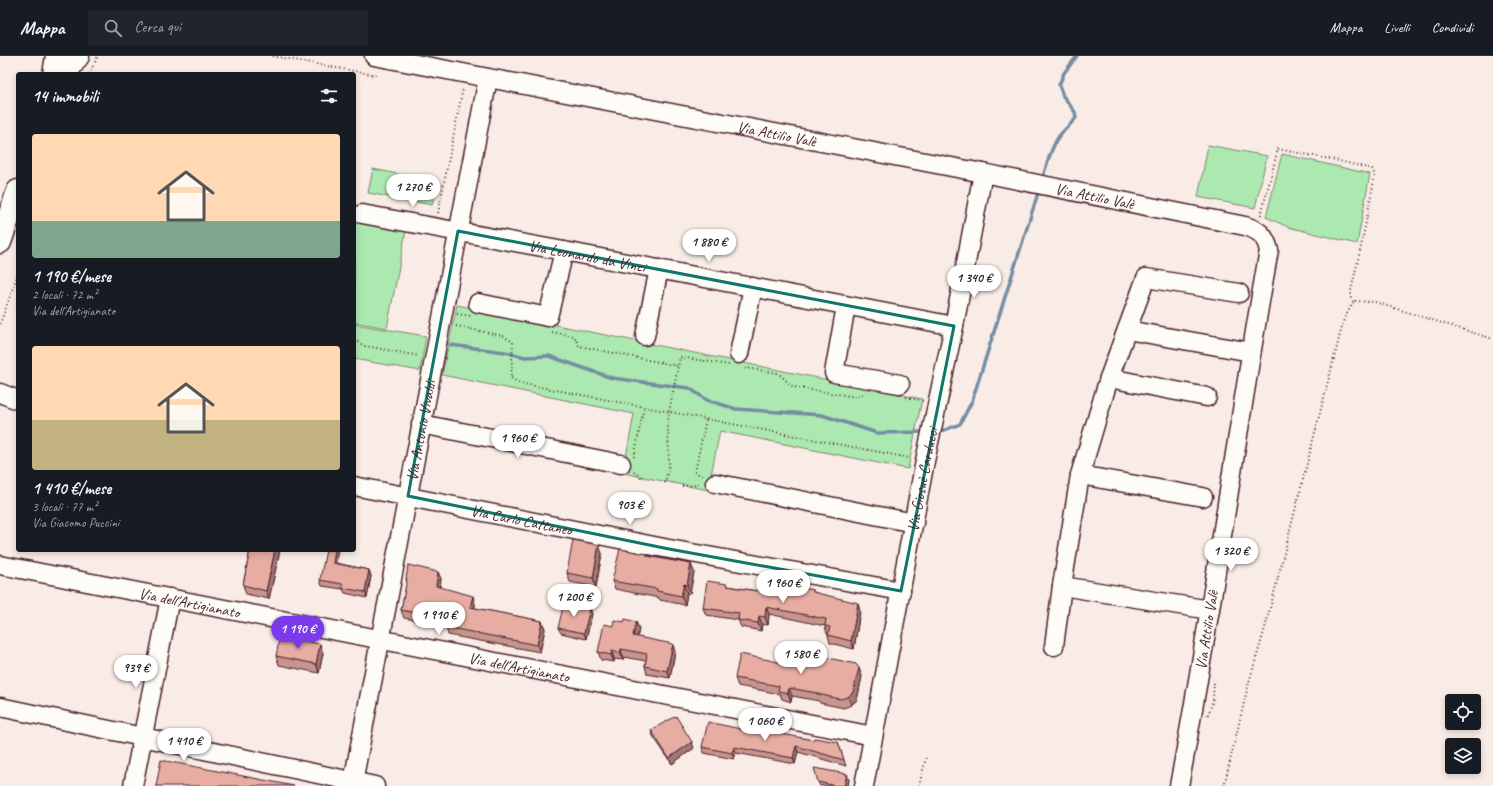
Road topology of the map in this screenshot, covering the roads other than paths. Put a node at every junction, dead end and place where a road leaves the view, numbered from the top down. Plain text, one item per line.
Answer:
1 (57, 56) edge
2 (78, 56) edge
3 (374, 56) edge
4 (449, 63) edge
5 (54, 72) edge
6 (66, 72) edge
7 (488, 78) junction
8 (983, 173) junction
9 (16, 197) edge
10 (362, 214) dead end
11 (458, 231) junction
12 (0, 242) edge
13 (564, 251) junction
14 (659, 269) junction
15 (753, 287) junction
16 (1239, 293) dead end
17 (846, 306) junction
18 (476, 310) road end
19 (954, 326) junction
20 (1127, 330) junction
21 (645, 336) dead end
22 (1251, 352) junction
23 (737, 362) road end
24 (1109, 378) junction
25 (900, 390) road end
26 (0, 393) edge
27 (1207, 397) dead end
28 (16, 399) edge
29 (421, 424) junction
30 (621, 464) road end
31 (1080, 475) junction
32 (715, 483) road end
33 (356, 486) edge
34 (408, 496) junction
35 (1204, 497) dead end
36 (914, 523) junction
37 (0, 565) edge
38 (1062, 586) junction
39 (901, 591) junction
40 (170, 598) junction
41 (1210, 610) junction
42 (380, 640) junction
43 (1054, 646) dead end
44 (0, 707) edge
45 (873, 736) junction
46 (142, 738) junction
47 (354, 782) junction
48 (133, 786) edge
49 (375, 786) edge
50 (864, 786) edge
51 (1180, 786) edge

1 - 5 main road
2 - 6 main road
3 - 4 street, Via Attilio Valè
4 - 7 street, Via Attilio Valè
7 - 8 street, Via Attilio Valè
7 - 11 street, Via Antonio Vivaldi
8 - 19 street, Via Giosuè Carducci
8 - 22 street, Via Attilio Valè
9 - 12 main road
10 - 11 street, Via Leonardo da Vinci
11 - 13 street, Via Leonardo da Vinci
11 - 29 street, Via Antonio Vivaldi
13 - 14 street, Via Leonardo da Vinci
13 - 18 street
14 - 15 street, Via Leonardo da Vinci
14 - 21 street
15 - 17 street, Via Leonardo da Vinci
15 - 23 street
16 - 20 street
17 - 19 street, Via Leonardo da Vinci
17 - 25 street
19 - 36 street, Via Giosuè Carducci
20 - 22 street
20 - 24 street
22 - 41 street, Via Attilio Valè
24 - 27 street
24 - 31 street
26 - 28 street
29 - 30 street
29 - 34 street, Via Antonio Vivaldi
31 - 35 street
31 - 38 street
32 - 36 street
33 - 34 street, Via Carlo Cattaneo
34 - 39 street, Via Carlo Cattaneo
34 - 42 street, Via Antonio Vivaldi
36 - 39 street, Via Giosuè Carducci
37 - 40 street, Via dell'Artigianato
38 - 41 street
38 - 43 street
39 - 45 street, Via Giosuè Carducci
40 - 42 street, Via dell'Artigianato
40 - 46 street
41 - 51 street, Via Attilio Valè
42 - 45 street, Via dell'Artigianato
42 - 47 street, Via Antonio Vivaldi
44 - 46 street
45 - 50 street, Via Giosuè Carducci
46 - 47 street
46 - 48 street
47 - 49 street

